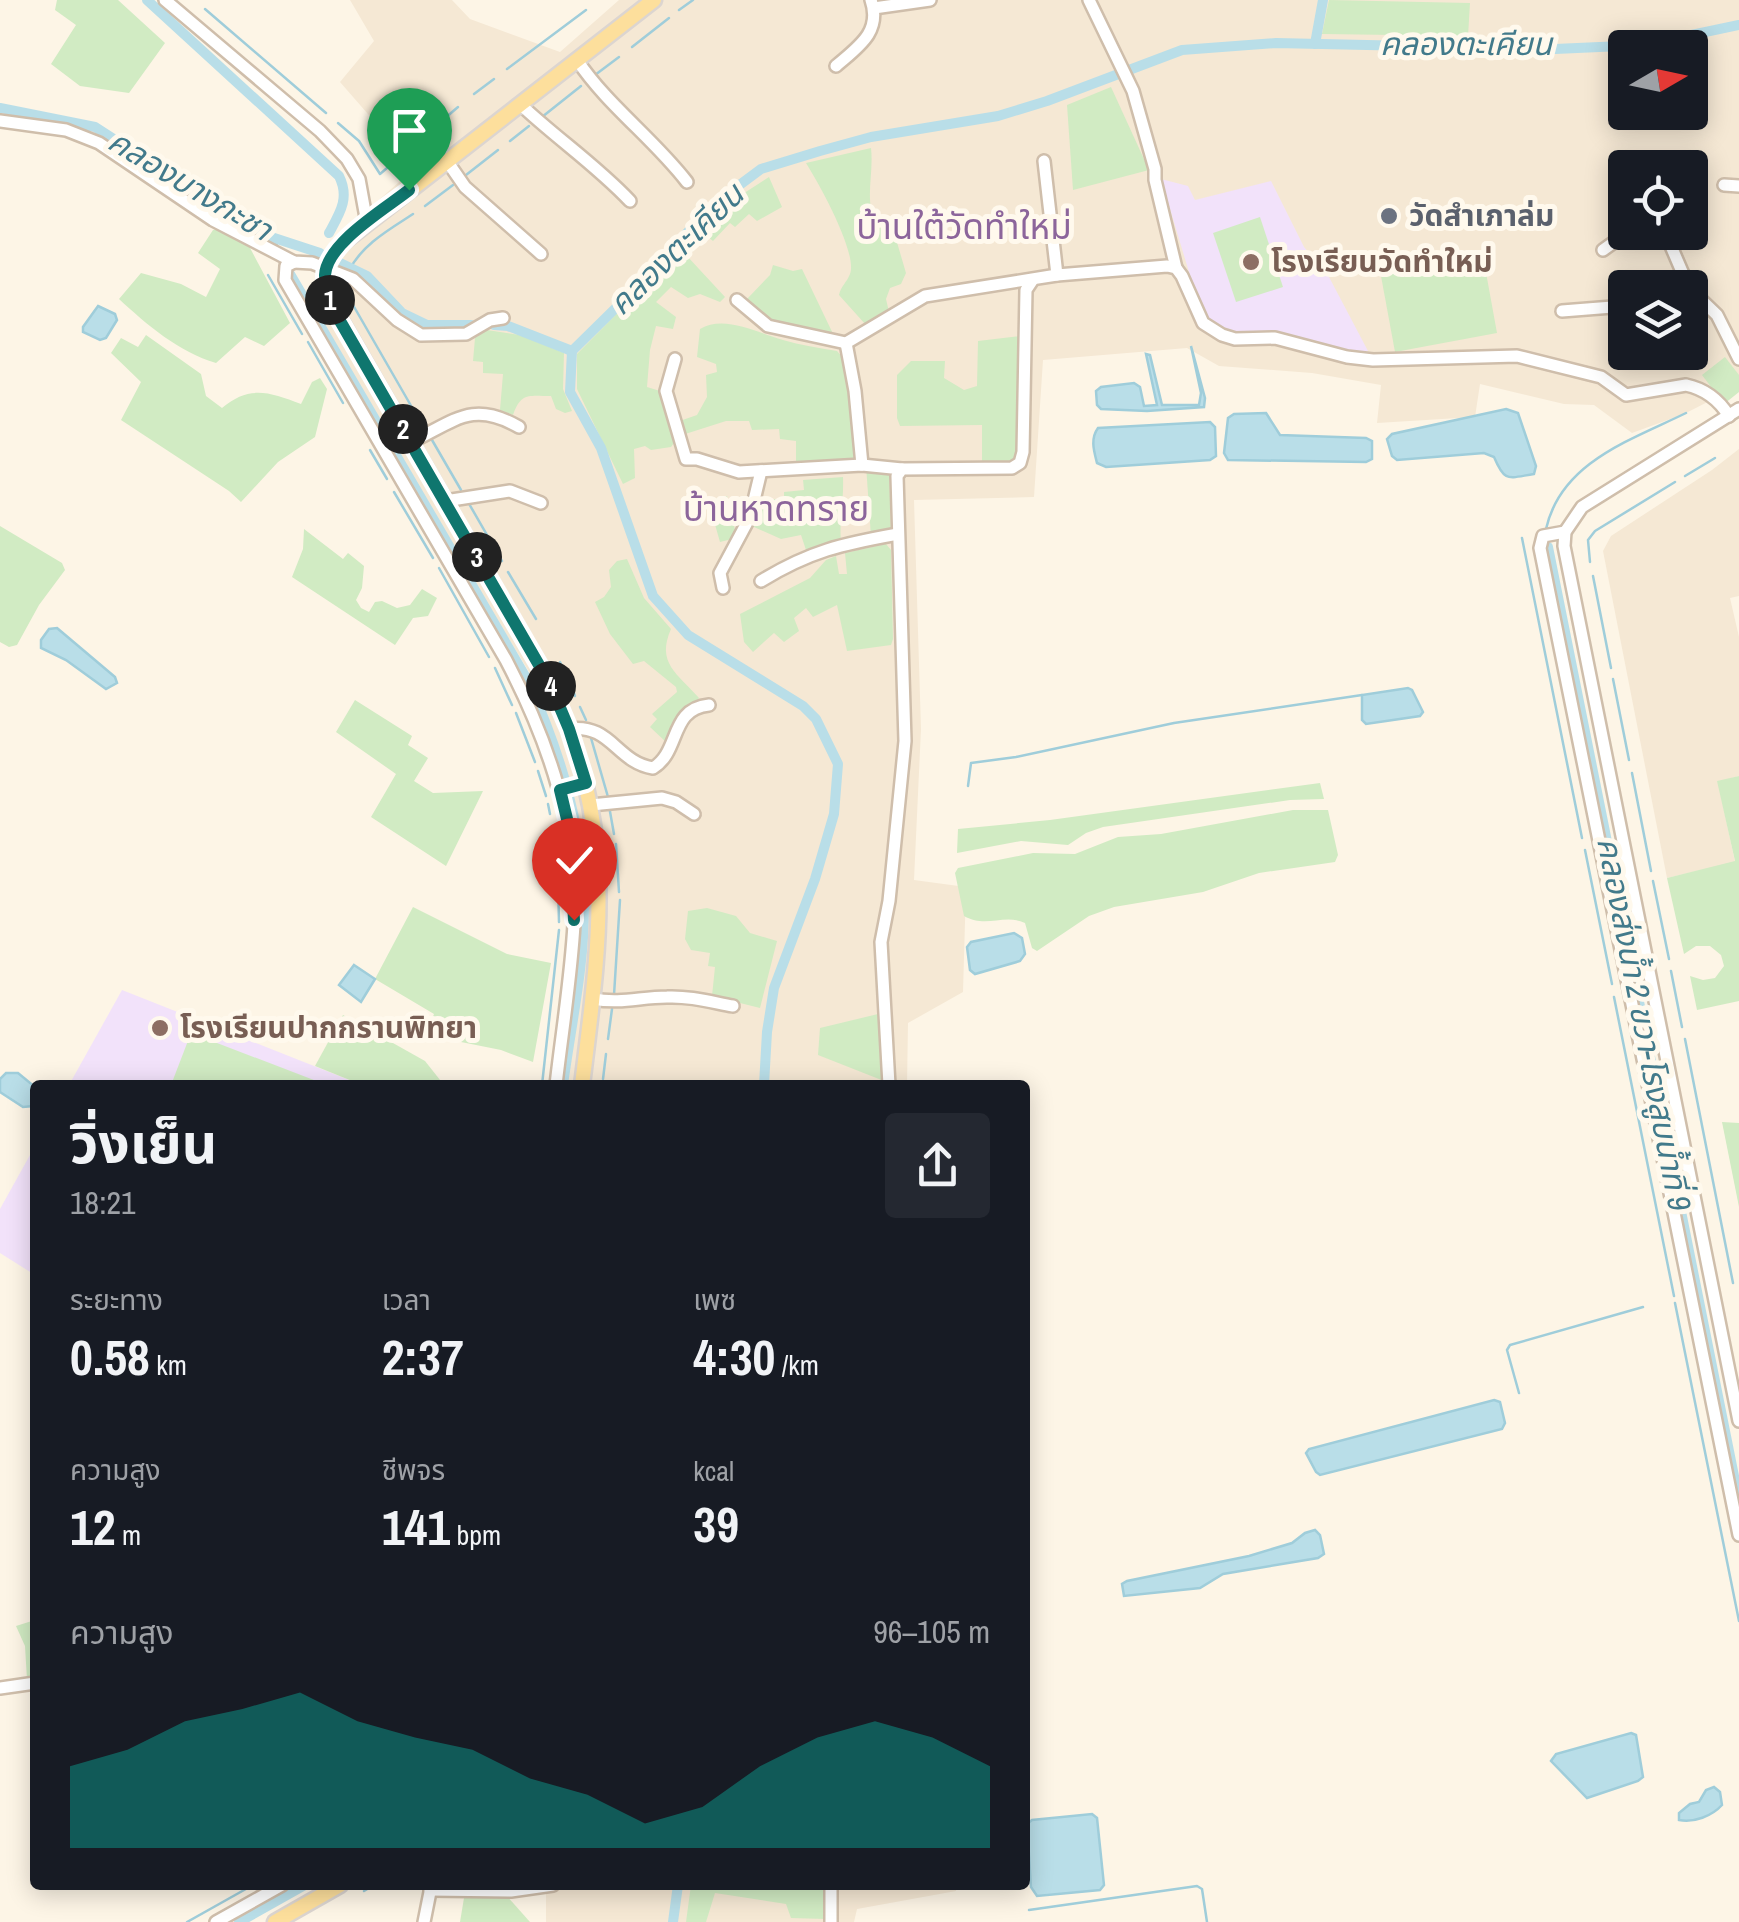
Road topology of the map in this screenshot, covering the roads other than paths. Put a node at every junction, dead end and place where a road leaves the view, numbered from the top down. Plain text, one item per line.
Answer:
1 (165, 0) edge
2 (654, 0) edge
3 (930, 0) edge
4 (1089, 0) edge
5 (872, 4) edge
6 (577, 60) junction
7 (836, 66) dead end
8 (520, 104) junction
9 (0, 121) edge
10 (446, 161) junction
11 (1044, 161) dead end
12 (686, 182) dead end
13 (1724, 185) dead end
14 (1739, 186) edge
15 (630, 201) dead end
16 (367, 223) junction
17 (1608, 246) edge
18 (1603, 250) dead end
19 (541, 254) dead end
20 (294, 262) junction
21 (1176, 268) junction
22 (326, 269) junction
23 (1057, 275) junction
24 (1032, 281) junction
25 (737, 300) dead end
26 (1608, 307) edge
27 (1708, 308) edge
28 (1562, 311) dead end
29 (504, 318) dead end
30 (846, 344) junction
31 (675, 358) dead end
32 (1739, 359) edge
33 (1734, 412) edge
34 (520, 427) dead end
35 (411, 442) junction
36 (862, 465) junction
37 (902, 468) junction
38 (761, 471) junction
39 (445, 502) junction
40 (540, 502) dead end
41 (1564, 532) junction
42 (898, 534) junction
43 (761, 581) dead end
44 (723, 588) dead end
45 (709, 706) dead end
46 (569, 729) junction
47 (571, 786) junction
48 (592, 805) junction
49 (694, 814) dead end
50 (586, 919) junction
51 (593, 999) junction
52 (734, 1006) dead end
53 (557, 1080) edge
54 (583, 1080) edge
55 (889, 1080) edge
56 (1701, 1293) junction
57 (1739, 1421) edge
58 (1739, 1536) edge
59 (30, 1685) edge
60 (0, 1688) edge
61 (273, 1890) edge
62 (331, 1890) edge
63 (431, 1890) edge
64 (484, 1890) edge
65 (518, 1890) edge
66 (830, 1890) edge
67 (216, 1922) edge
68 (275, 1922) edge
69 (424, 1922) edge
70 (831, 1922) edge

1 - 16 street
2 - 6 main road
3 - 5 street
4 - 21 street
5 - 7 street
6 - 8 main road
6 - 12 street
8 - 10 main road
8 - 15 street
9 - 20 street
10 - 16 main road
10 - 19 street
11 - 23 street
13 - 14 street
16 - 22 main road
17 - 18 street
20 - 22 street
20 - 47 street
21 - 23 street
21 - 33 street
22 - 29 street
22 - 35 main road
23 - 24 street
24 - 30 street
24 - 37 street
25 - 30 street
26 - 28 street
27 - 32 street
30 - 36 street
31 - 38 street
33 - 41 street
34 - 35 street
35 - 39 main road
36 - 37 street
36 - 38 street
37 - 42 street
38 - 44 street
39 - 40 street
39 - 46 main road
41 - 56 street
41 - 56 street
42 - 43 street
42 - 55 street
45 - 46 street
46 - 47 main road
47 - 48 main road
47 - 50 street
48 - 49 street
48 - 50 main road
50 - 51 main road
50 - 53 street
51 - 52 street
51 - 54 main road
56 - 57 street
56 - 58 street
59 - 60 street
61 - 67 street
62 - 68 main road
63 - 69 street
64 - 65 street
66 - 70 street

